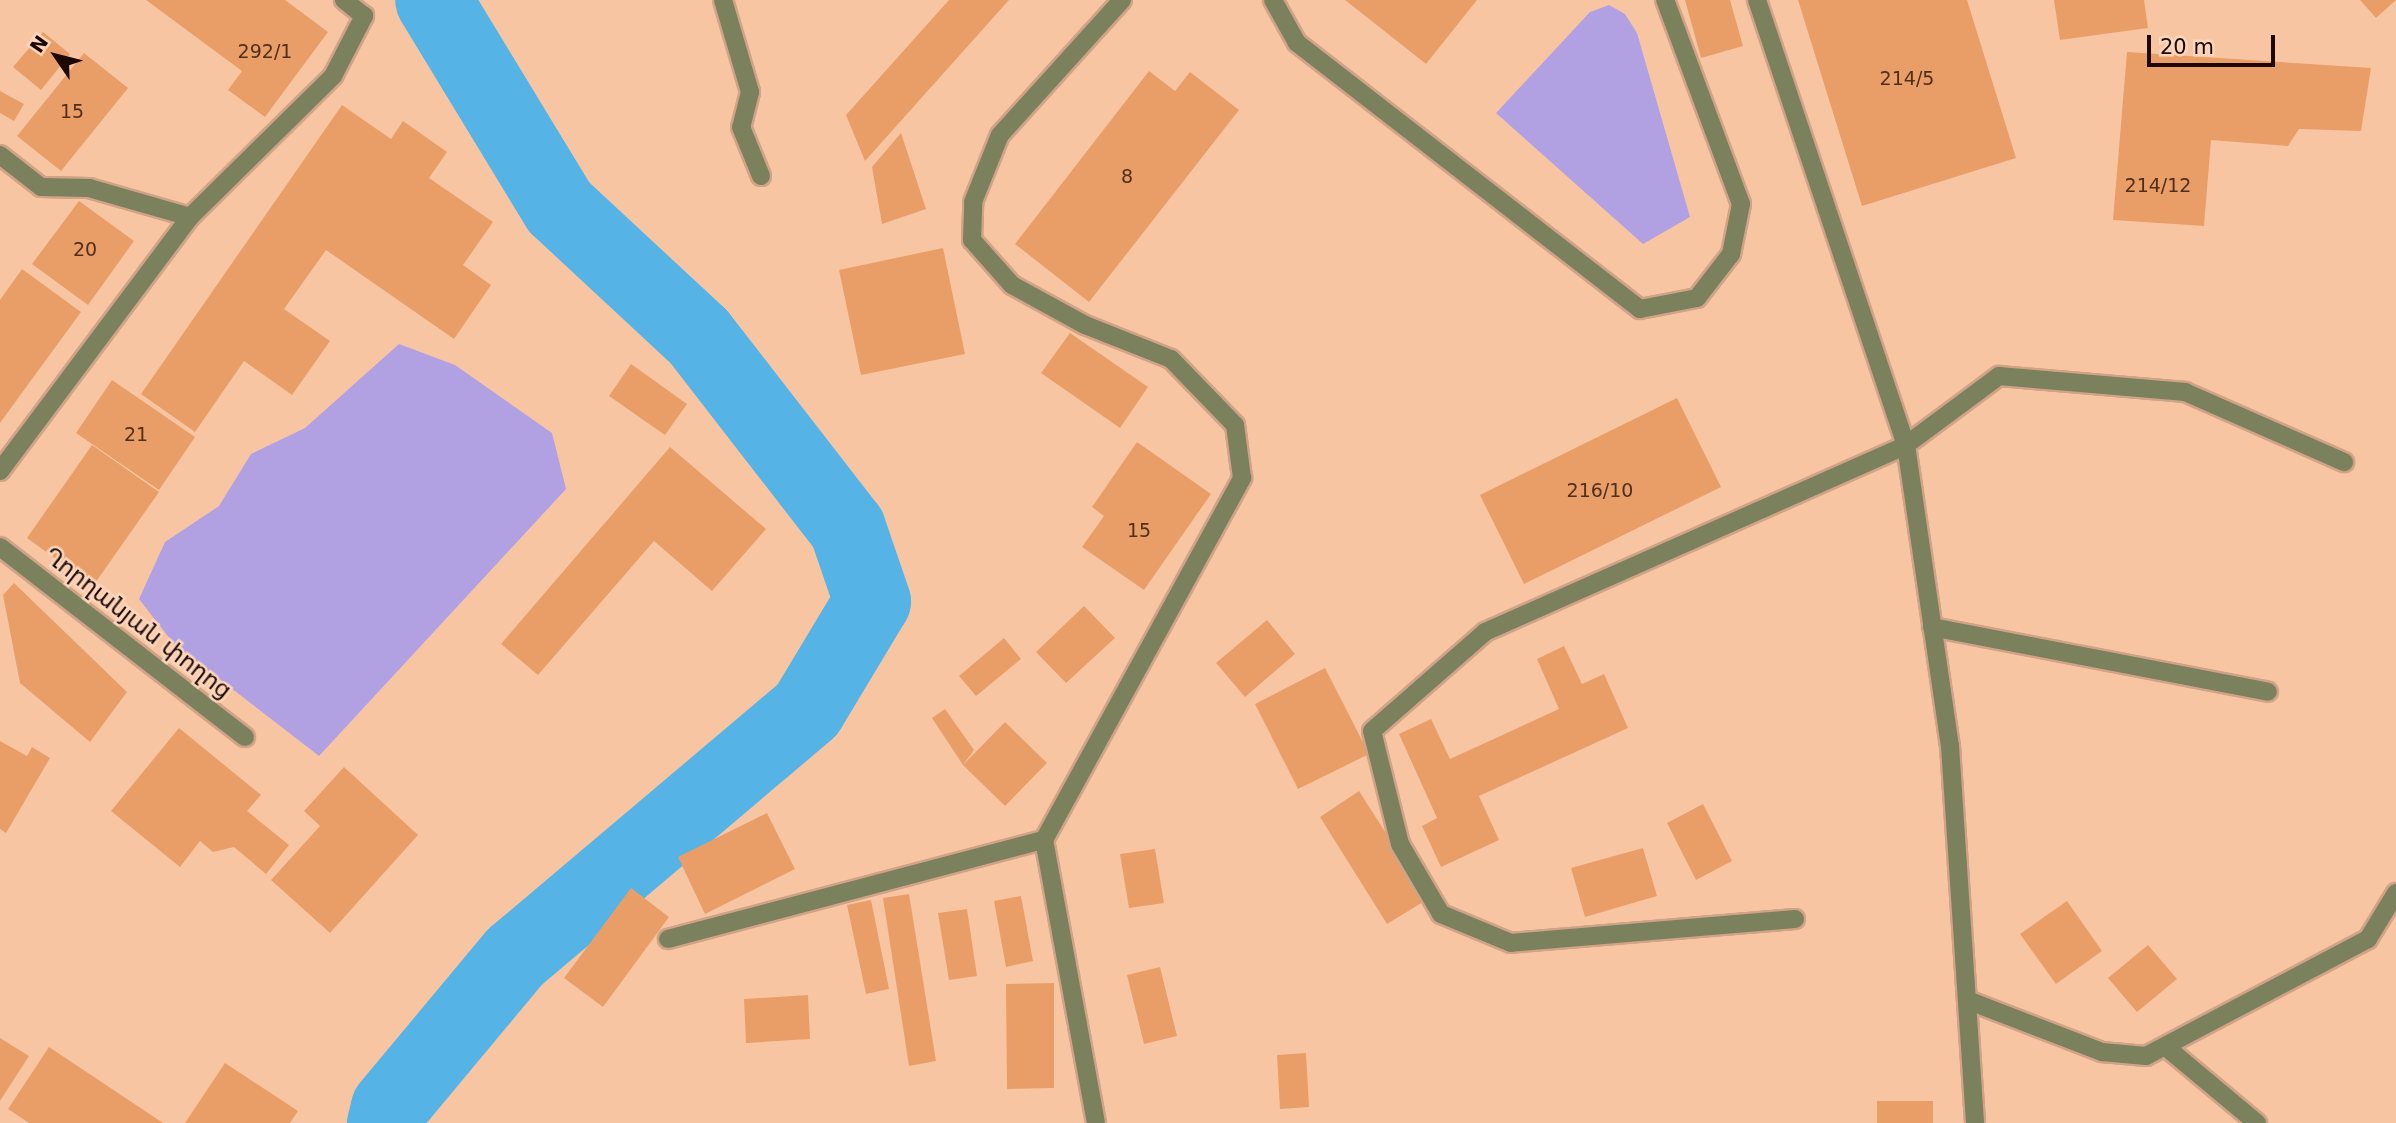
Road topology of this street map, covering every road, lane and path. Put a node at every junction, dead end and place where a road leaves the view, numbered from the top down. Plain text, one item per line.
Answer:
1 (344, 0) edge
2 (723, 0) edge
3 (1122, 0) edge
4 (1273, 0) edge
5 (1665, 0) edge
6 (1757, 0) edge
7 (0, 155) edge
8 (761, 176) dead end
9 (190, 217) junction
10 (1906, 445) junction
11 (2344, 462) dead end
12 (0, 471) edge
13 (0, 547) edge
14 (1932, 627) junction
15 (2268, 692) dead end
16 (246, 737) dead end
17 (1044, 841) junction
18 (2396, 893) edge
19 (1795, 919) dead end
20 (668, 939) dead end
21 (1967, 1000) junction
22 (2166, 1047) junction
23 (1096, 1123) edge
24 (1975, 1123) edge
25 (2257, 1123) edge

1 - 9 street
2 - 8 street
3 - 17 street
4 - 5 street
6 - 10 street
7 - 9 street
9 - 12 street
10 - 11 street
10 - 14 street
10 - 19 street
13 - 16 street, Ղորղանյան փողոց
14 - 15 street
14 - 21 street
17 - 20 street
17 - 23 street
18 - 22 street
21 - 22 street
21 - 24 street
22 - 25 street

